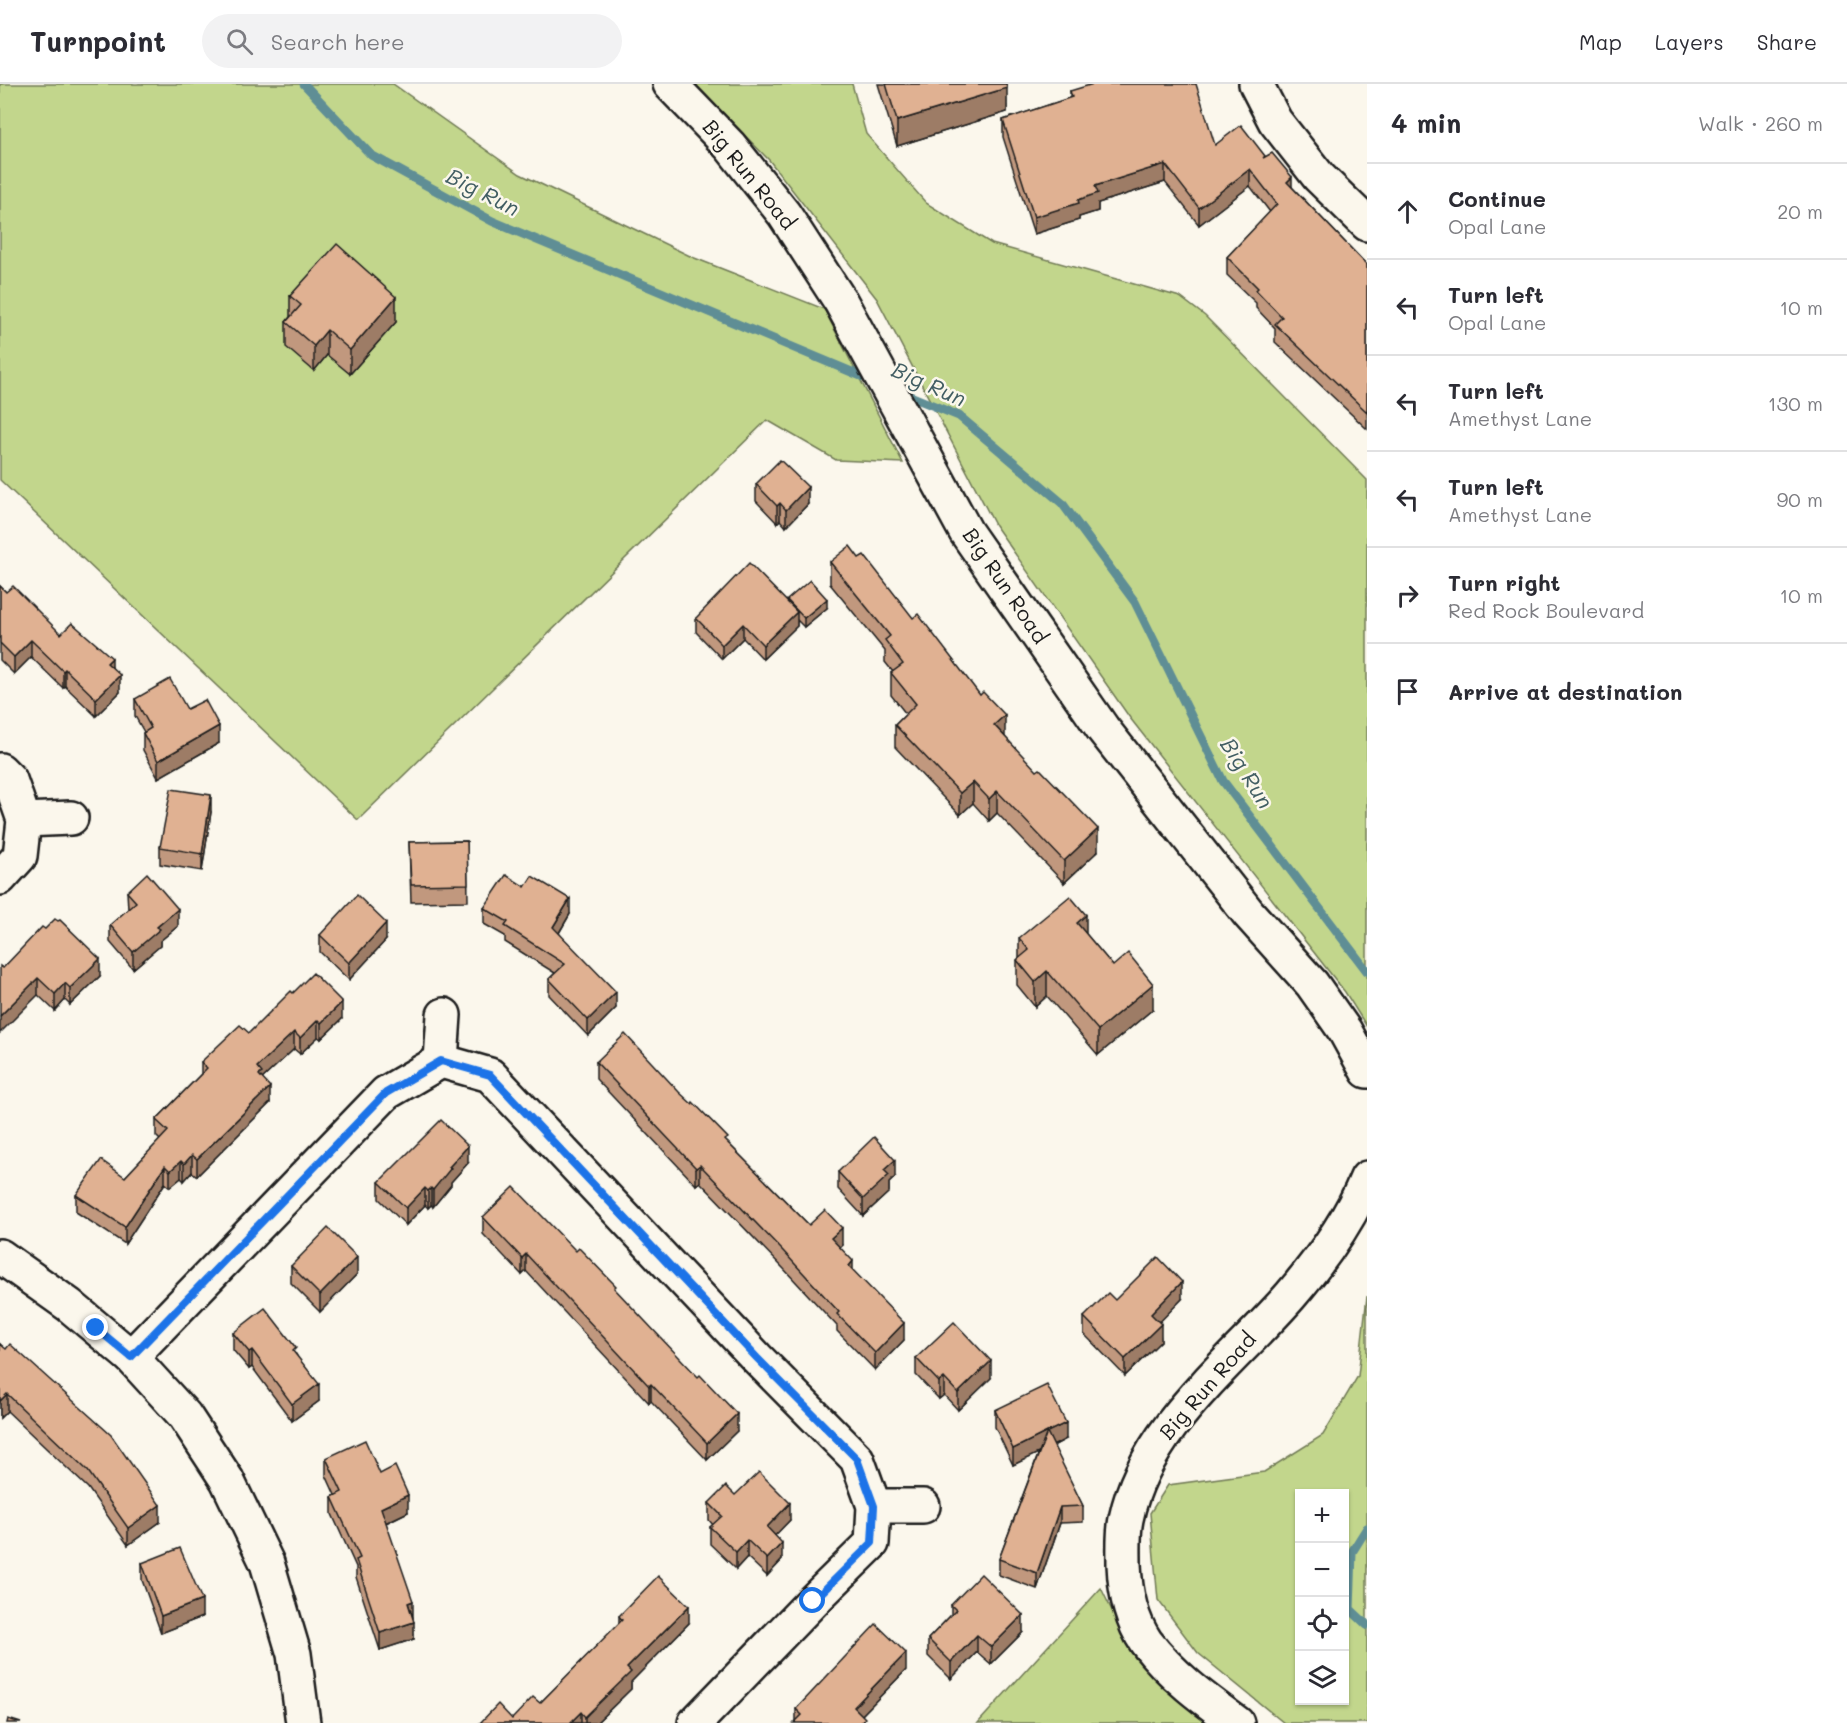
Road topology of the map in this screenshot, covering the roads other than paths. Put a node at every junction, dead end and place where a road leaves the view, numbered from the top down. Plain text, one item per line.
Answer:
1 (670, 84) edge
2 (1256, 84) edge
3 (1367, 224) edge
4 (0, 770) edge
5 (71, 818) dead end
6 (24, 820) junction
7 (0, 878) edge
8 (444, 1015) dead end
9 (441, 1061) junction
10 (1367, 1071) edge
11 (1367, 1178) edge
12 (0, 1256) edge
13 (131, 1357) junction
14 (874, 1506) junction
15 (923, 1506) dead end
16 (303, 1723) edge
17 (695, 1723) edge
18 (1237, 1723) edge

1 - 10 street, Big Run Road
2 - 3 street
4 - 6 street
5 - 6 street
6 - 7 street
8 - 9 street
9 - 13 street
9 - 14 street
11 - 18 street, Big Run Road
12 - 13 street
13 - 16 street
14 - 15 street
14 - 17 street

